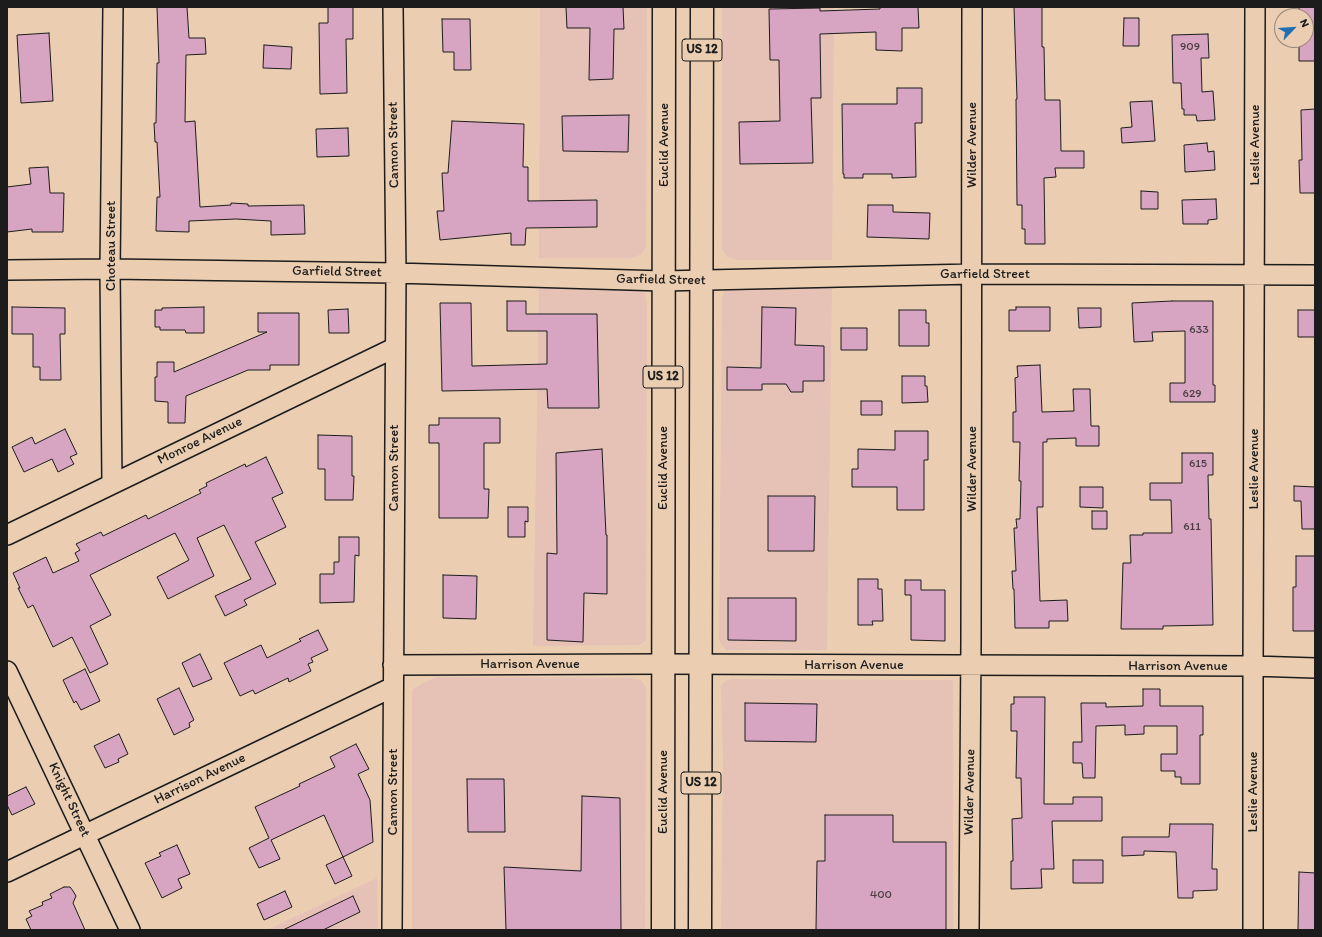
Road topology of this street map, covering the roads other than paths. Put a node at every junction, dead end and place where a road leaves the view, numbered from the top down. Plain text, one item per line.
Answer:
1 (113, 7) edge
2 (393, 7) edge
3 (664, 7) edge
4 (702, 7) edge
5 (972, 7) edge
6 (1255, 7) edge
7 (110, 269) junction
8 (7, 270) edge
9 (396, 272) junction
10 (972, 274) junction
11 (1255, 275) junction
12 (1315, 275) edge
13 (663, 281) junction
14 (702, 281) junction
15 (394, 348) junction
16 (112, 484) junction
17 (7, 536) edge
18 (663, 664) junction
19 (393, 665) junction
20 (701, 665) junction
21 (971, 665) junction
22 (1253, 666) junction
23 (1315, 668) edge
24 (7, 671) edge
25 (393, 687) junction
26 (85, 834) junction
27 (7, 872) edge
28 (130, 930) edge
29 (392, 930) edge
30 (663, 930) edge
31 (700, 930) edge
32 (969, 930) edge
33 (1253, 930) edge

1 - 7 street, Choteau Street
2 - 9 street, Cannon Street
3 - 13 highway, Euclid Avenue / US 12
4 - 14 highway, US 12
5 - 10 street, Wilder Avenue
6 - 11 street, Leslie Avenue
7 - 8 street, Garfield Street
7 - 9 street, Garfield Street
7 - 16 street, Choteau Street
9 - 13 street, Garfield Street
9 - 15 street, Cannon Street
10 - 11 street, Garfield Street
10 - 14 street, Garfield Street
10 - 21 street, Wilder Avenue
11 - 12 street, Garfield Street
11 - 22 street, Leslie Avenue
13 - 14 street, Garfield Street
13 - 18 highway, Euclid Avenue / US 12
14 - 20 highway, US 12
15 - 16 street, Monroe Avenue
15 - 19 street, Cannon Street
16 - 17 street, Monroe Avenue
18 - 19 street, Harrison Avenue
18 - 20 street, Harrison Avenue
18 - 30 highway, Euclid Avenue / US 12
19 - 25 street, Cannon Street
20 - 21 street, Harrison Avenue
20 - 31 highway, US 12
21 - 22 street, Harrison Avenue
21 - 32 street, Wilder Avenue
22 - 23 street, Harrison Avenue
22 - 33 street, Leslie Avenue
24 - 26 street, Knight Street
25 - 26 street, Harrison Avenue
25 - 29 street, Cannon Street
26 - 27 street, Harrison Avenue
26 - 28 street, Knight Street

